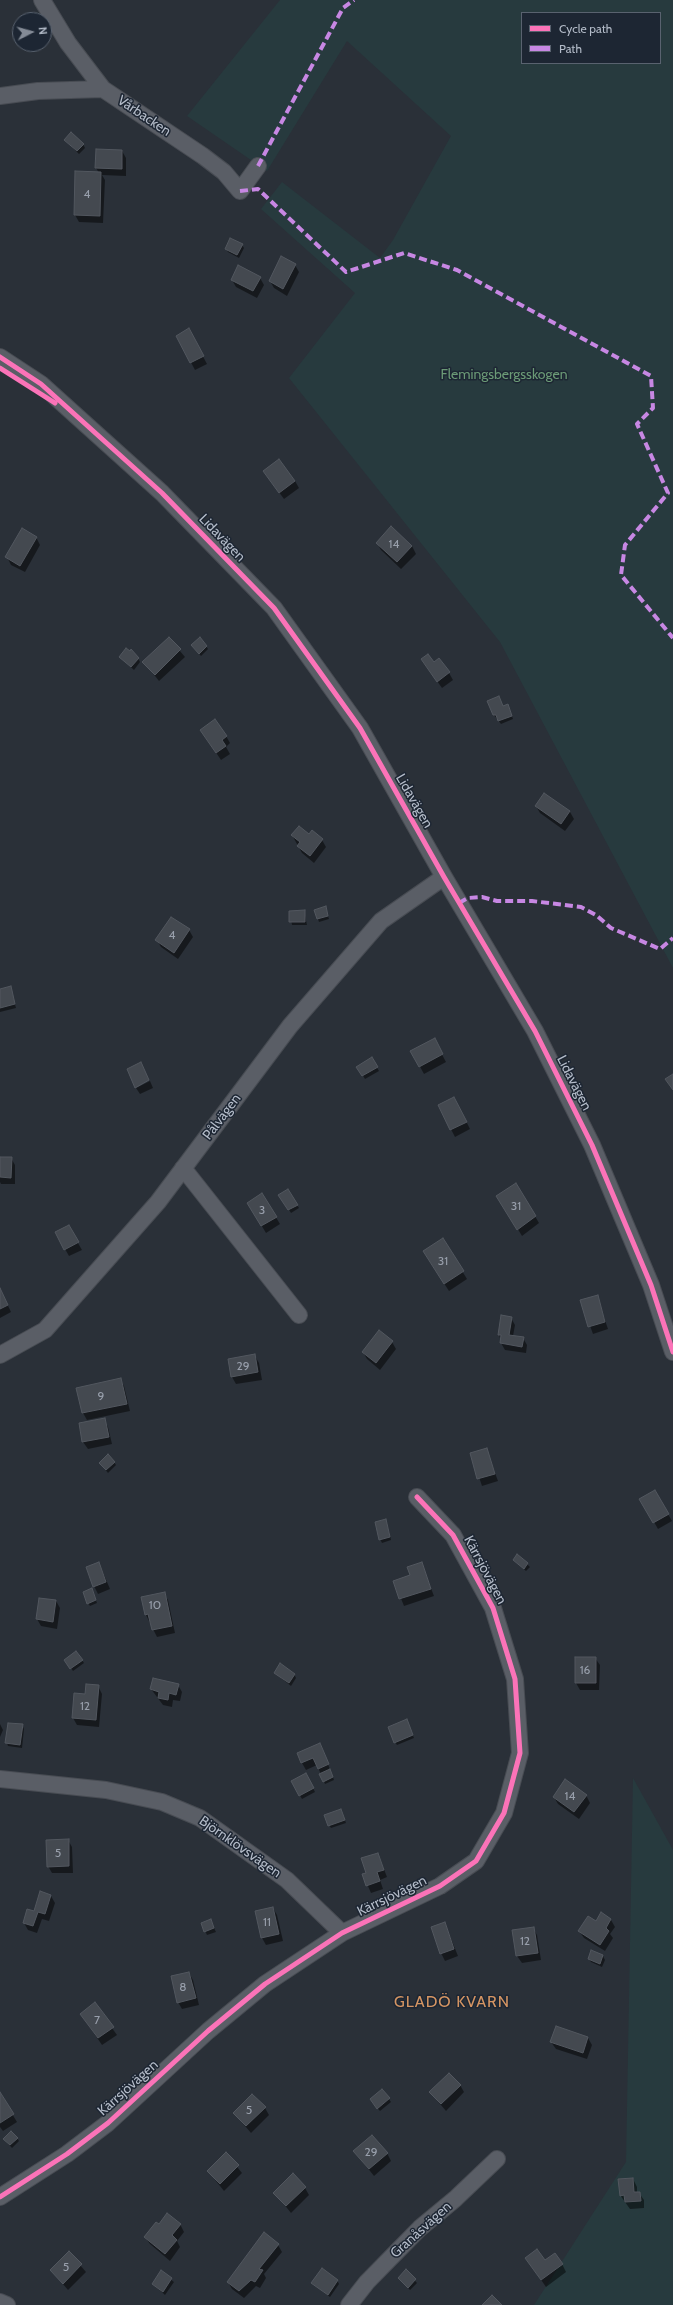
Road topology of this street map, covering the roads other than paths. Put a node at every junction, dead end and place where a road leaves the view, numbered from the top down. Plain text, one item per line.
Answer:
1 (42, 0) edge
2 (103, 89) junction
3 (0, 96) edge
4 (258, 166) dead end
5 (0, 357) edge
6 (444, 877) junction
7 (183, 1168) junction
8 (299, 1315) dead end
9 (673, 1352) edge
10 (0, 1356) edge
11 (417, 1497) dead end
12 (0, 1779) edge
13 (342, 1933) junction
14 (497, 2159) dead end
15 (0, 2197) edge
16 (0, 2302) edge
17 (7, 2305) edge
18 (349, 2305) edge

1 - 2 street
2 - 3 street, Vårbacken
2 - 4 street, Vårbacken
5 - 6 street, Lidavägen
6 - 7 street, Pålvägen
6 - 9 street, Lidavägen
7 - 8 street
7 - 10 street, Pålvägen
11 - 13 street, Kärrsjövägen
12 - 13 street, Björnklövsvägen
13 - 15 street, Kärrsjövägen
14 - 18 street, Granåsvägen
16 - 17 street

